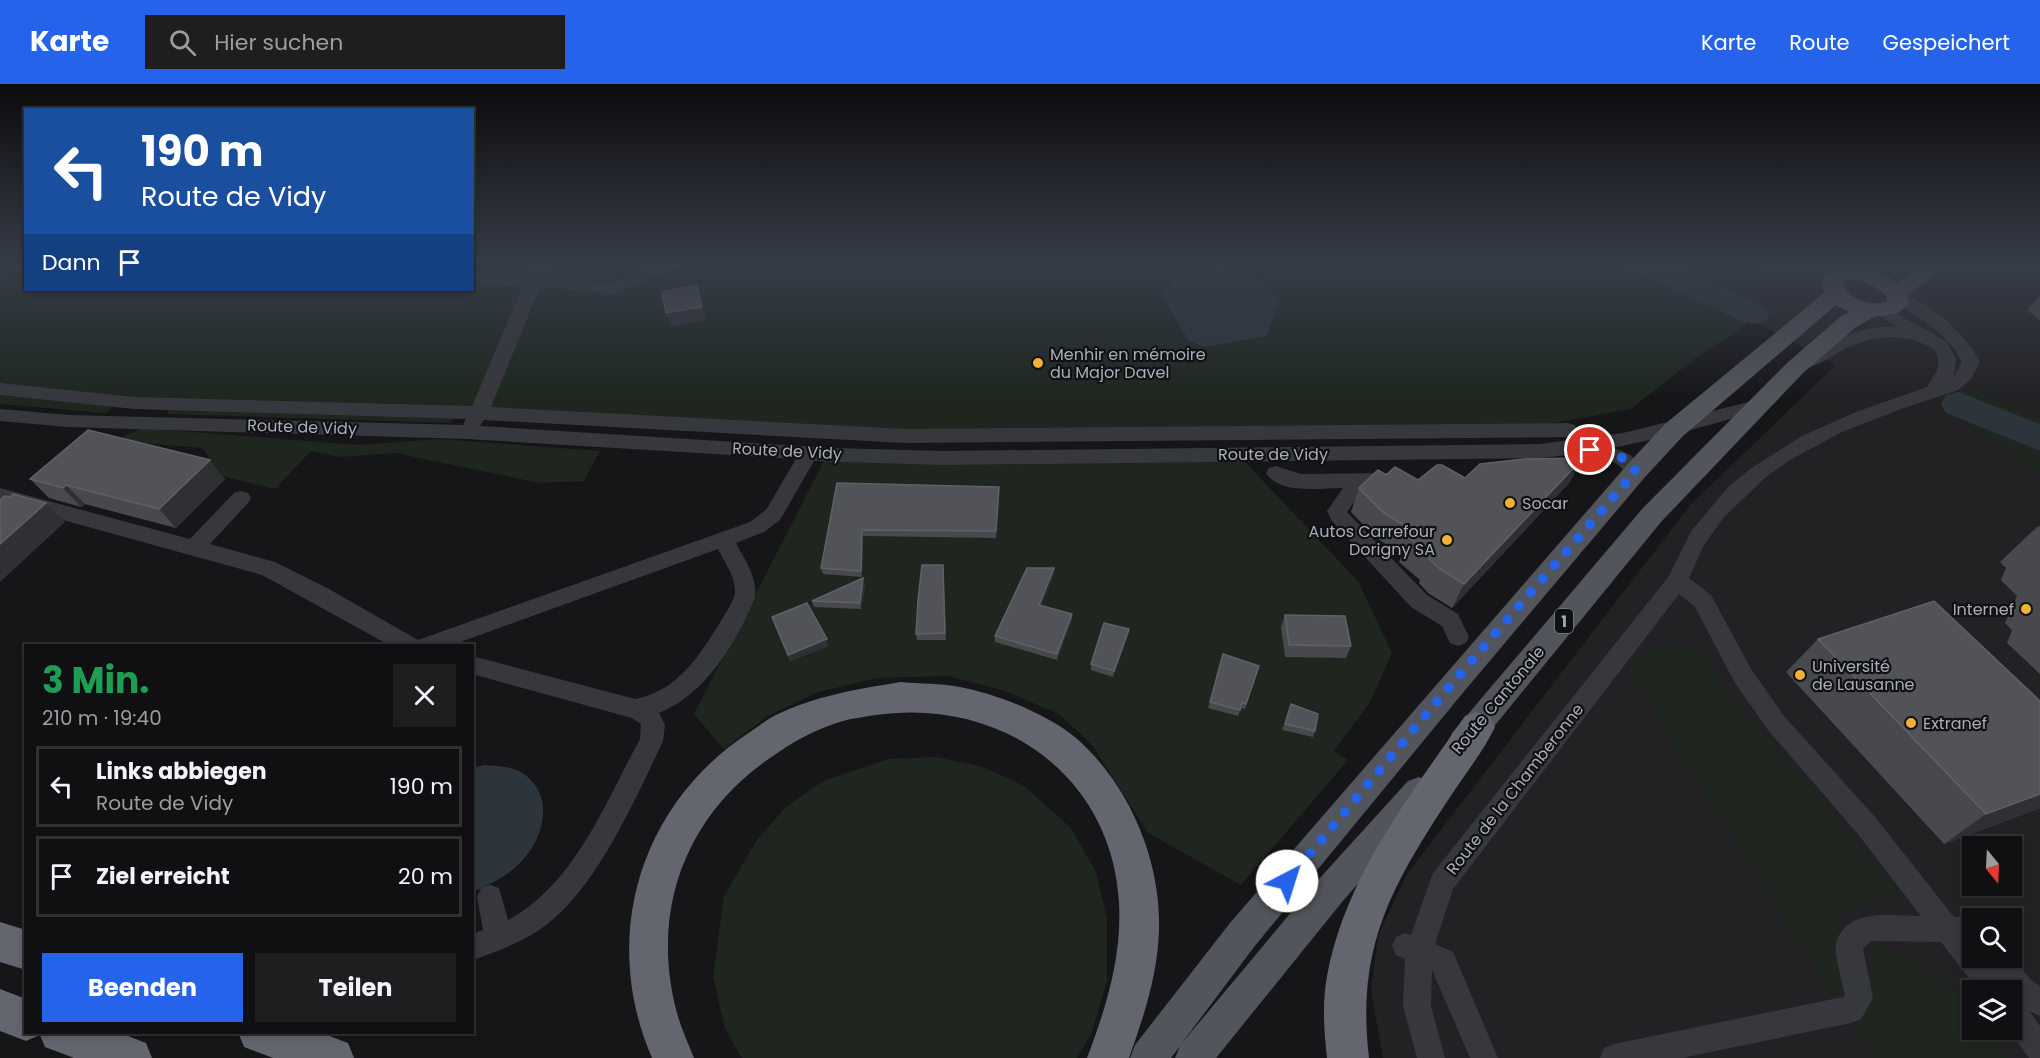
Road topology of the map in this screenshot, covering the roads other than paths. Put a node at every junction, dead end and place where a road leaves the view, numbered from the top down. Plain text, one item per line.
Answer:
1 (523, 308) edge
2 (1820, 308) edge
3 (1876, 308) edge
4 (1893, 308) edge
5 (1901, 308) edge
6 (1926, 336) junction
7 (1796, 368) junction
8 (0, 389) edge
9 (1934, 391) junction
10 (1757, 406) junction
11 (479, 413) junction
12 (0, 415) edge
13 (103, 421) junction
14 (1568, 430) dead end
15 (1674, 430) junction
16 (467, 432) junction
17 (81, 441) edge
18 (1576, 449) junction
19 (809, 453) junction
20 (1636, 471) junction
21 (1276, 473) dead end
22 (1370, 480) junction
23 (1419, 480) edge
24 (16, 495) edge
25 (241, 498) dead end
26 (0, 517) edge
27 (724, 540) junction
28 (195, 547) junction
29 (1677, 581) junction
30 (1458, 637) dead end
31 (407, 644) edge
32 (429, 644) edge
33 (474, 666) edge
34 (635, 709) junction
35 (1477, 727) junction
36 (490, 897) dead end
37 (1960, 930) edge
38 (498, 938) junction
39 (0, 942) edge
40 (474, 946) edge
41 (24, 949) edge
42 (1412, 949) junction
43 (2004, 968) edge
44 (1989, 980) edge
45 (2040, 1002) edge
46 (0, 1010) edge
47 (24, 1019) edge
48 (2022, 1025) edge
49 (65, 1034) edge
50 (265, 1034) edge
51 (2040, 1049) edge
52 (131, 1058) edge
53 (333, 1058) edge
54 (673, 1058) edge
55 (1108, 1058) edge
56 (1148, 1058) edge
57 (1193, 1058) edge
58 (1348, 1058) edge
59 (1431, 1058) edge
60 (1484, 1058) edge
61 (1614, 1058) edge

1 - 11 street
2 - 15 main road
3 - 7 main road, Route Cantonale / 1
4 - 6 street
5 - 9 street, Route de la Chamberonne
6 - 7 street
6 - 9 street
7 - 10 main road, Route Cantonale / 1
8 - 11 street
9 - 29 street, Route de la Chamberonne
10 - 15 street, Route de Vidy
10 - 35 main road, Route Cantonale / 1
11 - 14 street
11 - 16 street
12 - 13 street, Route de Vidy
13 - 16 street, Route de Vidy
13 - 17 street
15 - 18 street, Route de Vidy
15 - 20 main road
16 - 19 street, Route de Vidy
18 - 19 street, Route de Vidy
18 - 20 street, Route de Vidy
19 - 27 street
20 - 56 main road
21 - 22 street
22 - 23 street
22 - 30 street
24 - 26 street
24 - 28 street
25 - 28 street
27 - 32 street
27 - 34 street
28 - 31 street
29 - 37 street
29 - 42 street, Route de la Chamberonne
33 - 34 street
34 - 38 street
35 - 57 main road, Route Cantonale / 1
35 - 58 highway
36 - 38 street
37 - 44 street
37 - 61 street
38 - 40 street
39 - 41 highway
42 - 59 street, Route de la Chamberonne
42 - 60 street
43 - 45 street
46 - 47 highway
48 - 51 street
49 - 52 highway
50 - 53 highway
54 - 55 highway

